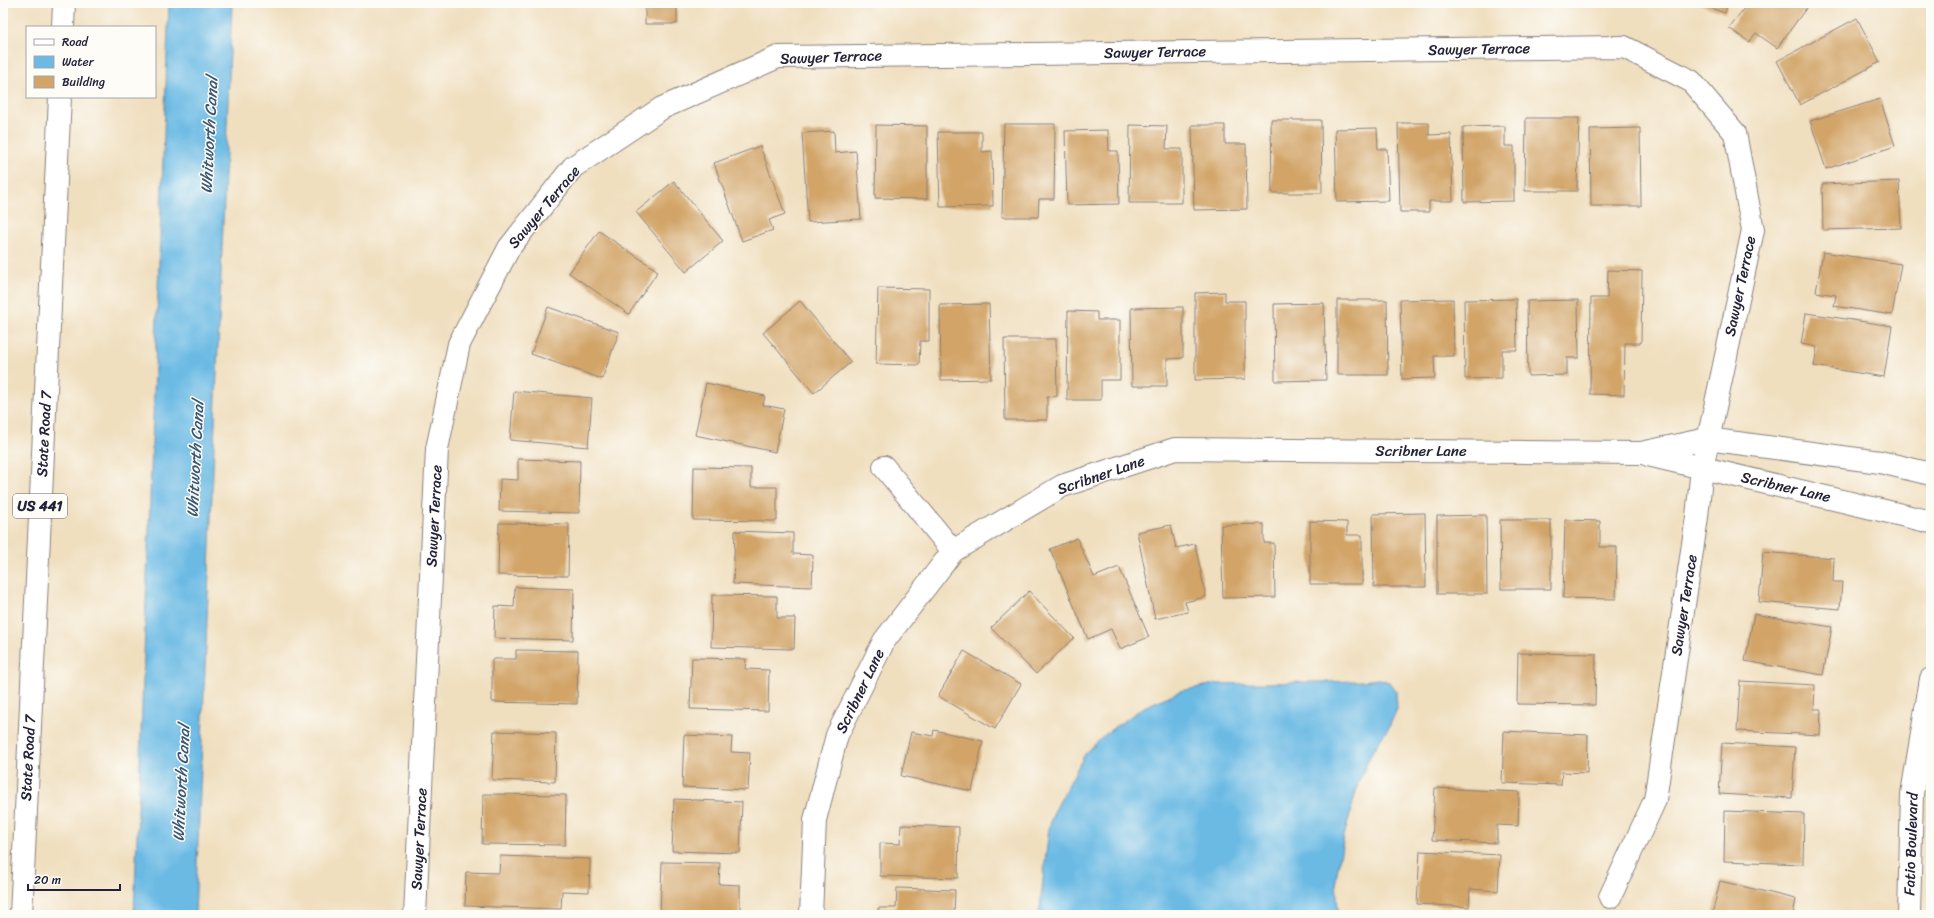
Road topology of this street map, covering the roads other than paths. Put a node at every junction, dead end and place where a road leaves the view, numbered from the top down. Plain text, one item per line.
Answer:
1 (64, 3) edge
2 (63, 26) edge
3 (60, 98) edge
4 (1708, 439) junction
5 (1641, 453) junction
6 (884, 467) dead end
7 (1702, 468) junction
8 (1931, 474) edge
9 (1931, 522) edge
10 (953, 551) junction
11 (1931, 679) edge
12 (1610, 897) dead end
13 (21, 915) edge
14 (415, 915) edge
15 (811, 915) edge
16 (1909, 915) edge

1 - 2 street
3 - 13 street, State Road 7 / US 441
4 - 5 street, Scribner Lane
4 - 7 street, Sawyer Terrace
4 - 8 street, Scribner Lane
4 - 14 street, Sawyer Terrace
5 - 7 street, Scribner Lane
5 - 10 street, Scribner Lane
6 - 10 street
7 - 9 street, Scribner Lane
7 - 12 street, Sawyer Terrace
10 - 15 street, Scribner Lane
11 - 16 street, Fatio Boulevard

